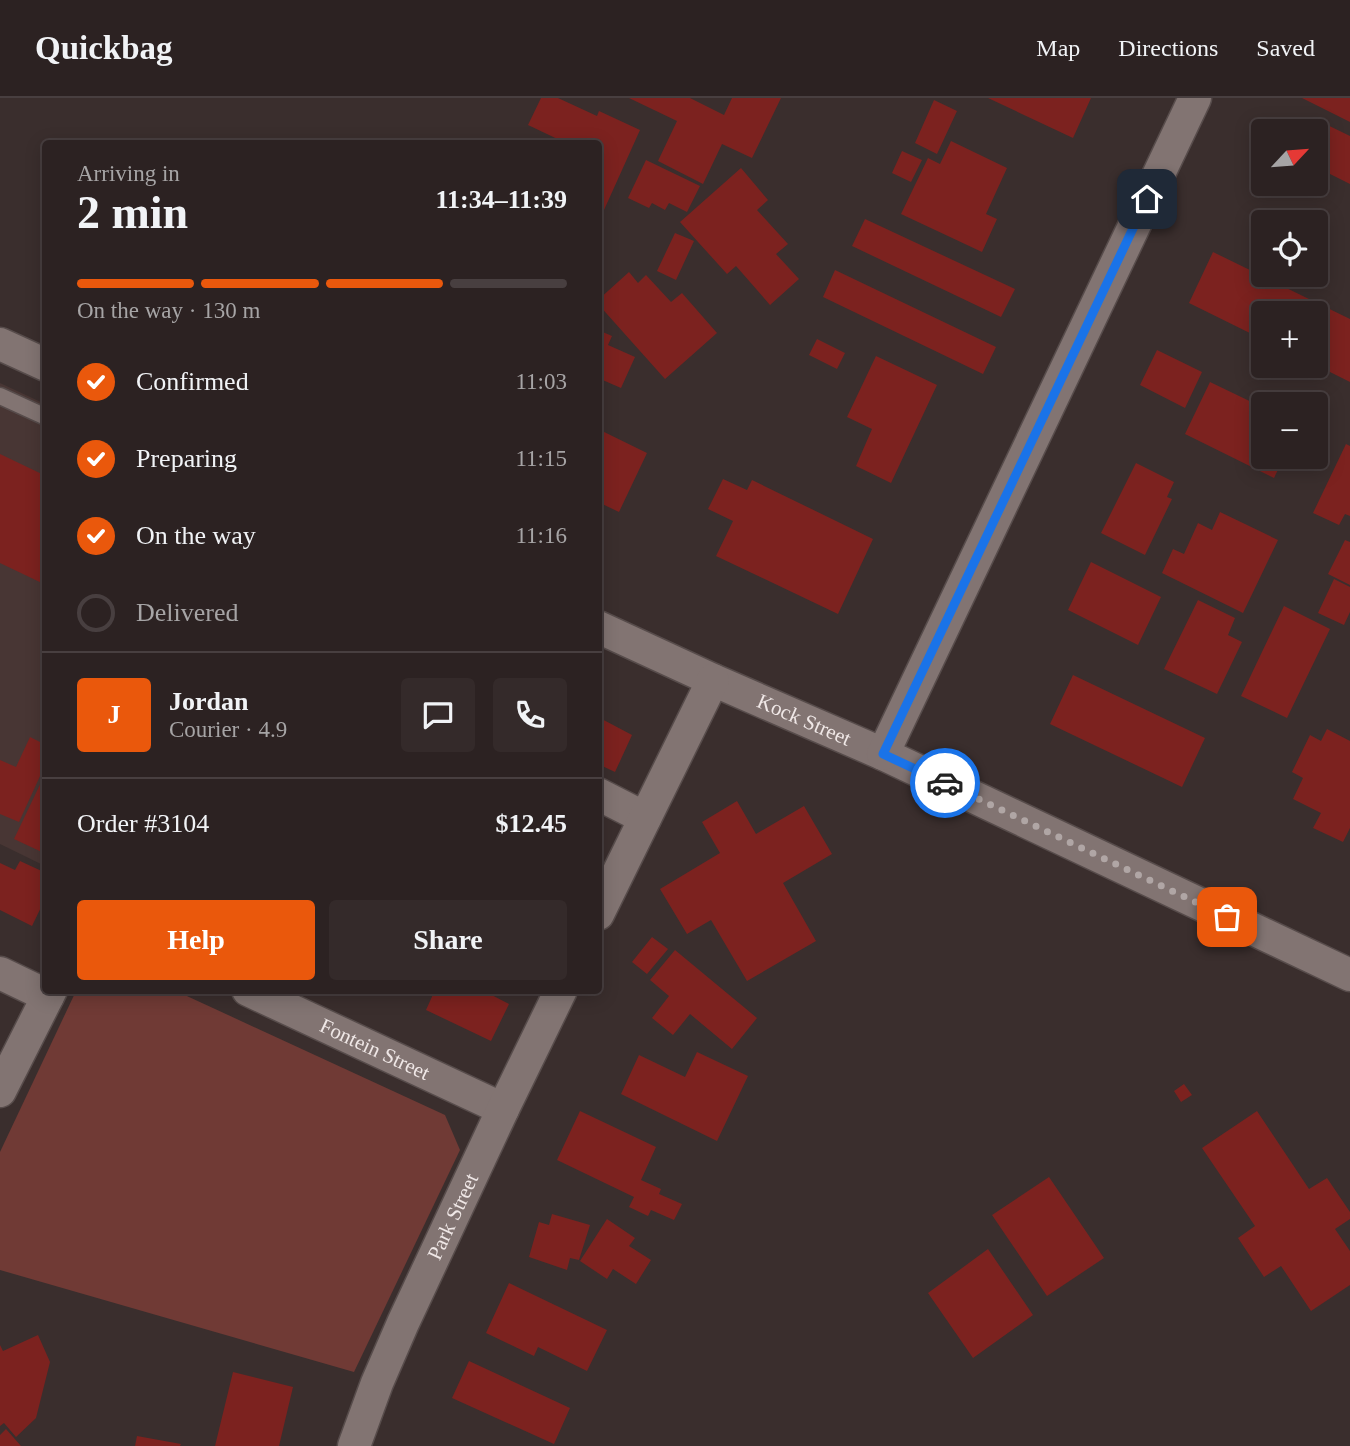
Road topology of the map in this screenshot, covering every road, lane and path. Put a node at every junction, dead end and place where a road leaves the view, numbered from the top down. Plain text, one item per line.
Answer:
1 (1195, 98) edge
2 (0, 344) edge
3 (42, 363) edge
4 (0, 396) edge
5 (42, 415) edge
6 (602, 629) edge
7 (713, 680) junction
8 (883, 754) junction
9 (602, 796) edge
10 (645, 818) junction
11 (602, 906) edge
12 (0, 973) edge
13 (1350, 975) edge
14 (42, 990) edge
15 (49, 994) edge
16 (257, 994) edge
17 (559, 994) edge
18 (0, 1091) edge
19 (503, 1109) junction
20 (354, 1446) edge

1 - 8 street
2 - 3 street
4 - 5 lane
6 - 7 street, Kock Street
7 - 8 street, Kock Street
7 - 10 street
8 - 13 street, Kock Street
9 - 10 street
10 - 11 street
12 - 14 street
15 - 18 street
16 - 19 street, Fontein Street
17 - 19 street, Park Street
19 - 20 street, Park Street

